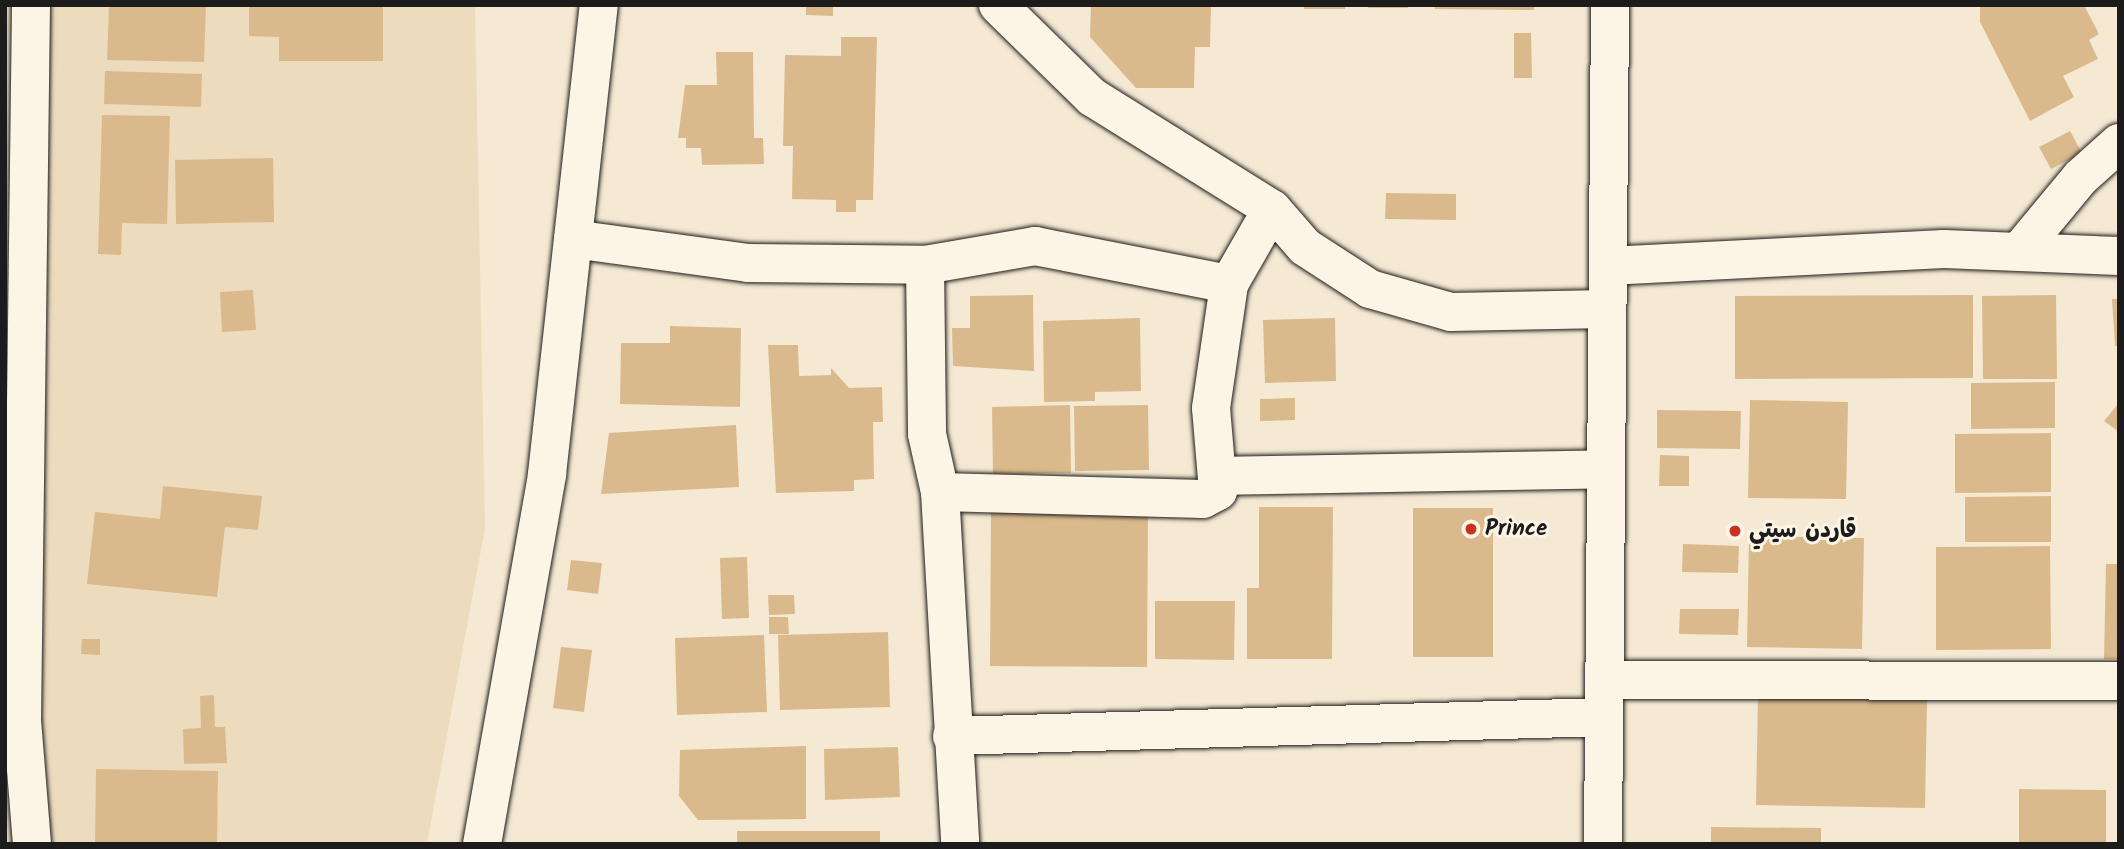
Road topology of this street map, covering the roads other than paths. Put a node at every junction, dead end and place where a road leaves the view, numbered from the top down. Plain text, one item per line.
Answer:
1 (31, 5) edge
2 (599, 5) edge
3 (998, 5) edge
4 (1610, 5) edge
5 (2119, 143) edge
6 (1272, 209) junction
7 (572, 239) junction
8 (2022, 248) junction
9 (2119, 256) edge
10 (925, 265) junction
11 (1608, 266) junction
12 (1229, 284) junction
13 (1607, 309) junction
14 (1606, 469) junction
15 (1217, 476) junction
16 (940, 492) junction
17 (2119, 681) edge
18 (1604, 699) junction
19 (952, 736) junction
20 (32, 844) edge
21 (482, 844) edge
22 (960, 844) edge
23 (1602, 844) edge

1 - 20 street
2 - 7 street
3 - 6 street
4 - 11 street
5 - 8 street
6 - 12 street
6 - 13 street
7 - 10 street
7 - 21 street
8 - 9 street
8 - 11 street
10 - 12 street
10 - 16 street
11 - 13 street
12 - 15 street
13 - 14 street
14 - 15 street
14 - 18 street
15 - 16 street
16 - 19 street
17 - 18 street
18 - 19 street
18 - 23 street
19 - 22 street

